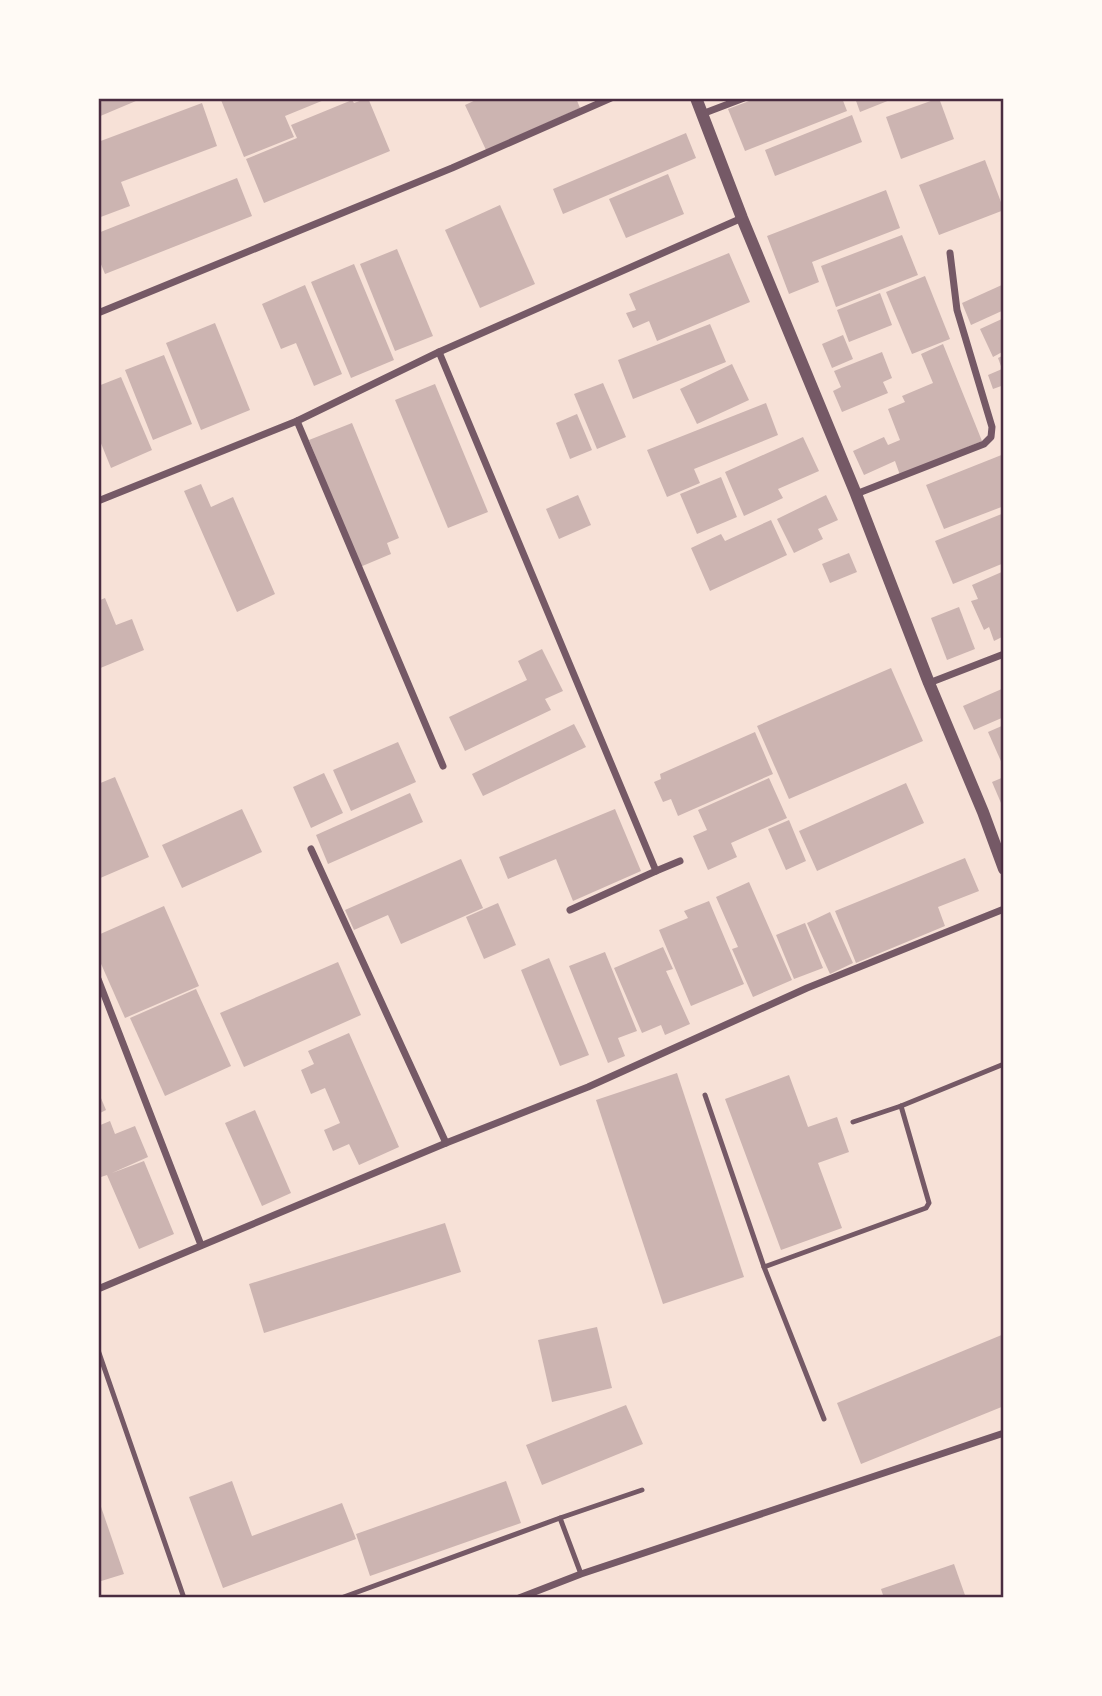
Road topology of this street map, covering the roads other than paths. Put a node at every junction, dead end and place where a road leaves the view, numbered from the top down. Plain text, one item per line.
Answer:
1 (611, 98) edge
2 (696, 98) edge
3 (744, 98) edge
4 (702, 114) junction
5 (742, 218) junction
6 (950, 253) dead end
7 (98, 313) edge
8 (439, 352) junction
9 (297, 421) junction
10 (856, 494) junction
11 (98, 501) edge
12 (1004, 654) edge
13 (929, 684) junction
14 (443, 765) dead end
15 (311, 849) dead end
16 (680, 861) dead end
17 (1004, 869) edge
18 (656, 872) junction
19 (1004, 909) edge
20 (570, 910) dead end
21 (98, 979) edge
22 (1004, 1064) edge
23 (705, 1096) dead end
24 (901, 1106) junction
25 (853, 1122) dead end
26 (446, 1143) junction
27 (201, 1245) junction
28 (764, 1267) junction
29 (98, 1289) edge
30 (98, 1350) edge
31 (824, 1419) dead end
32 (1004, 1433) edge
33 (642, 1490) dead end
34 (560, 1518) junction
35 (581, 1574) junction
36 (184, 1598) edge
37 (341, 1598) edge
38 (519, 1598) edge

1 - 7 street
2 - 4 street
3 - 4 street
4 - 5 street
5 - 8 street
5 - 10 street
6 - 10 street
8 - 9 street
8 - 18 street
9 - 11 street
9 - 14 street
10 - 13 street
12 - 13 street
13 - 17 street
15 - 26 street
16 - 18 street
18 - 20 street
19 - 26 street
21 - 27 street
22 - 24 lane
23 - 28 lane
24 - 25 lane
24 - 28 lane
26 - 27 street
27 - 29 street
28 - 31 lane
30 - 36 lane
32 - 35 street
33 - 34 lane
34 - 35 lane
34 - 37 lane
35 - 38 street

